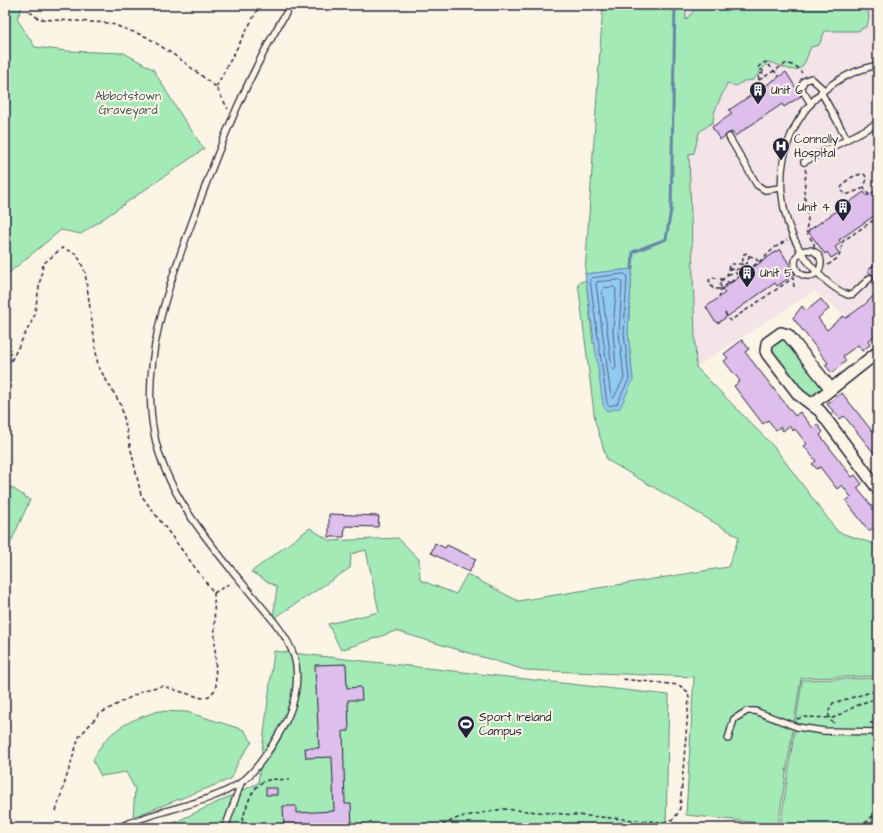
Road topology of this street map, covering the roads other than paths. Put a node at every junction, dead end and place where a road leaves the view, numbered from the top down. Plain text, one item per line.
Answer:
1 (291, 5) edge
2 (878, 65) edge
3 (823, 91) junction
4 (810, 104) junction
5 (878, 123) edge
6 (729, 137) dead end
7 (847, 139) junction
8 (805, 162) road end
9 (780, 188) junction
10 (801, 252) junction
11 (816, 273) junction
12 (870, 278) dead end
13 (878, 352) edge
14 (831, 389) junction
15 (812, 403) junction
16 (878, 488) edge
17 (878, 732) edge
18 (728, 739) dead end
19 (241, 783) junction
20 (226, 827) edge
21 (118, 828) edge

1 - 19 lane
2 - 3 lane
3 - 4 lane
3 - 4 lane
3 - 7 lane
4 - 9 lane
5 - 7 lane
6 - 9 lane
7 - 8 lane
9 - 10 lane
10 - 11 lane
10 - 11 lane
10 - 11 lane
11 - 12 lane
13 - 14 street
14 - 15 street
14 - 15 street
15 - 16 street
17 - 18 lane
19 - 20 lane
19 - 21 lane

